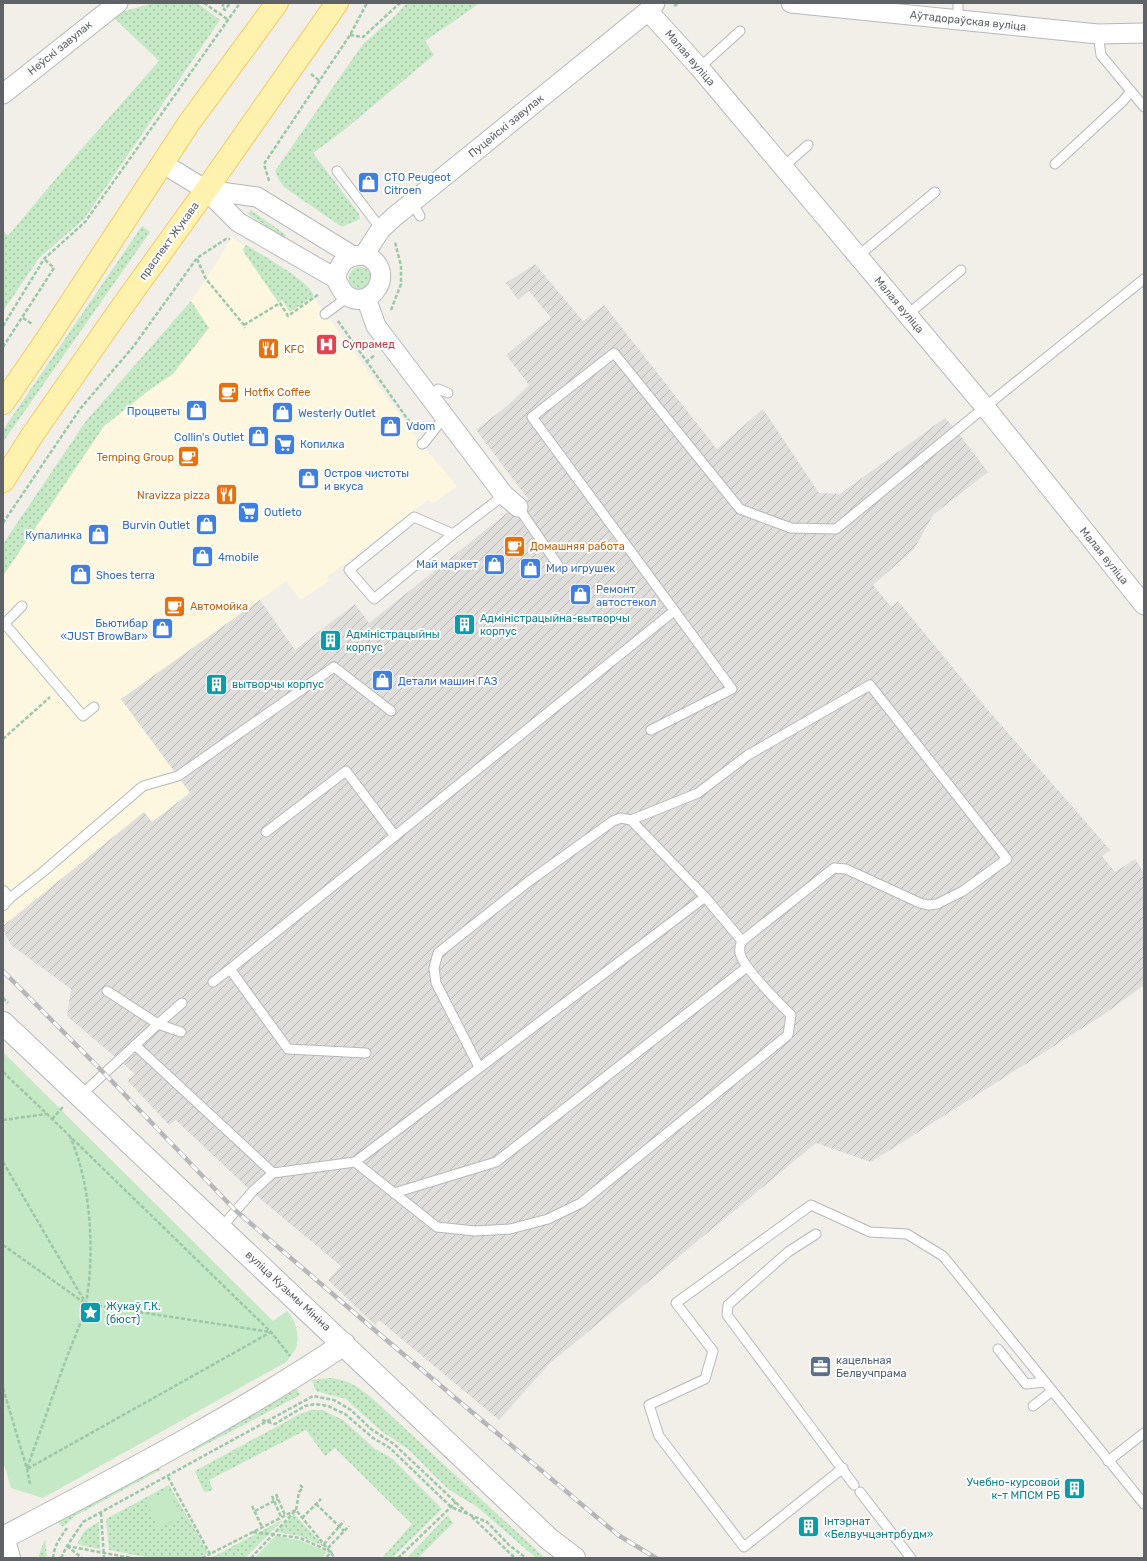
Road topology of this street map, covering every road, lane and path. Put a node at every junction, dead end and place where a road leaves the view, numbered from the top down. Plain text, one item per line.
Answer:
1 (118, 3) edge
2 (204, 3) edge
3 (224, 3) edge
4 (230, 3) edge
5 (240, 3) edge
6 (277, 3) edge
7 (337, 3) edge
8 (367, 3) edge
9 (400, 3) edge
10 (798, 3) edge
11 (652, 7) edge
12 (887, 8) edge
13 (958, 11) edge
14 (227, 19) junction
15 (740, 31) dead end
16 (1144, 33) edge
17 (1098, 34) junction
18 (350, 35) junction
19 (699, 68) junction
20 (1130, 91) junction
21 (3, 94) edge
22 (1144, 107) edge
23 (808, 145) dead end
24 (162, 162) junction
25 (1056, 164) dead end
26 (783, 167) junction
27 (337, 171) dead end
28 (274, 185) dead end
29 (206, 190) junction
30 (935, 192) dead end
31 (381, 229) junction
32 (226, 239) dead end
33 (358, 255) junction
34 (858, 256) junction
35 (197, 258) junction
36 (44, 259) junction
37 (961, 270) dead end
38 (1144, 279) edge
39 (340, 285) junction
40 (366, 298) junction
41 (328, 312) junction
42 (907, 315) junction
43 (3, 326) edge
44 (3, 347) edge
45 (448, 393) dead end
46 (429, 397) junction
47 (3, 403) edge
48 (985, 407) junction
49 (445, 416) junction
50 (423, 444) joint
51 (3, 480) edge
52 (511, 501) junction
53 (3, 523) edge
54 (453, 534) junction
55 (558, 565) dead end
56 (1144, 605) edge
57 (22, 606) dead end
58 (674, 611) junction
59 (4, 624) edge
60 (60, 688) junction
61 (94, 707) dead end
62 (391, 711) dead end
63 (651, 730) dead end
64 (3, 739) edge
65 (631, 820) junction
66 (266, 832) dead end
67 (395, 836) junction
68 (3, 890) edge
69 (705, 897) junction
70 (10, 898) junction
71 (3, 906) edge
72 (742, 941) junction
73 (747, 967) junction
74 (230, 970) junction
75 (213, 982) dead end
76 (107, 991) dead end
77 (182, 1003) dead end
78 (3, 1023) edge
79 (158, 1024) junction
80 (181, 1032) dead end
81 (135, 1045) junction
82 (366, 1053) dead end
83 (479, 1068) junction
84 (3, 1072) edge
85 (81, 1095) junction
86 (47, 1114) junction
87 (3, 1120) edge
88 (69, 1135) junction
89 (3, 1162) edge
90 (355, 1162) junction
91 (273, 1173) junction
92 (394, 1193) junction
93 (221, 1228) junction
94 (816, 1234) dead end
95 (3, 1245) edge
96 (86, 1304) junction
97 (271, 1332) junction
98 (344, 1344) junction
99 (998, 1349) dead end
100 (290, 1356) dead end
101 (1044, 1382) junction
102 (3, 1388) edge
103 (1052, 1391) junction
104 (1033, 1406) dead end
105 (258, 1418) dead end
106 (267, 1421) junction
107 (1144, 1433) edge
108 (1108, 1461) junction
109 (843, 1468) junction
110 (27, 1469) junction
111 (168, 1477) junction
112 (30, 1484) dead end
113 (300, 1484) dead end
114 (276, 1494) dead end
115 (272, 1496) dead end
116 (278, 1499) junction
117 (321, 1499) dead end
118 (274, 1502) junction
119 (456, 1502) junction
120 (316, 1504) junction
121 (1144, 1504) edge
122 (252, 1506) dead end
123 (451, 1507) junction
124 (296, 1510) junction
125 (255, 1511) junction
126 (101, 1513) junction
127 (285, 1514) junction
128 (281, 1516) junction
129 (470, 1516) junction
130 (302, 1518) junction
131 (344, 1521) dead end
132 (69, 1525) dead end
133 (349, 1526) dead end
134 (262, 1527) junction
135 (339, 1527) junction
136 (252, 1532) junction
137 (344, 1532) junction
138 (273, 1534) junction
139 (3, 1537) edge
140 (324, 1544) junction
141 (67, 1546) junction
142 (328, 1548) junction
143 (331, 1552) junction
144 (103, 1553) junction
145 (210, 1554) junction
146 (9, 1558) edge
147 (53, 1558) edge
148 (61, 1558) edge
149 (82, 1558) edge
150 (104, 1558) edge
151 (131, 1558) edge
152 (202, 1558) edge
153 (251, 1558) edge
154 (326, 1558) edge
155 (335, 1558) edge
156 (398, 1558) edge
157 (515, 1558) edge
158 (526, 1558) edge
159 (574, 1558) edge
160 (911, 1558) edge

1 - 21 street, Неўскі завулак
2 - 14 path
3 - 4 path
5 - 14 path
6 - 24 main road
7 - 29 main road, праспект Жукава
8 - 18 path
9 - 18 path
10 - 12 street, Аўтадораўская вуліца
11 - 19 street, Малая вуліца
11 - 31 street, Пуцейскі завулак
12 - 13 street, Аўтадораўская вуліца
13 - 17 street, Аўтадораўская вуліца
14 - 36 path
15 - 19 lane
16 - 17 street, Аўтадораўская вуліца
17 - 20 lane
18 - 28 path
19 - 26 street, Малая вуліца
20 - 22 lane
20 - 25 lane
23 - 26 lane
24 - 29 street
24 - 47 main road
26 - 34 street, Малая вуліца
27 - 31 lane
29 - 33 street
29 - 39 street
29 - 51 main road, праспект Жукава
30 - 34 lane
31 - 33 street, Пуцейскі завулак
32 - 35 path
33 - 39 street
33 - 40 street
34 - 42 street, Малая вуліца
35 - 41 path
35 - 53 path
36 - 43 path
36 - 44 path
37 - 42 lane
38 - 48 lane
39 - 40 street
39 - 41 lane
40 - 46 street
41 - 50 path
42 - 48 street, Малая вуліца
45 - 46 lane
46 - 49 street
48 - 56 street, Малая вуліца
48 - 58 lane
49 - 50 lane
49 - 52 street
52 - 54 lane
52 - 55 lane
54 - 54 lane
57 - 59 lane
58 - 63 lane
58 - 67 lane
59 - 60 lane
60 - 61 lane
60 - 64 path
62 - 70 lane
65 - 69 lane
65 - 72 lane
65 - 83 lane
66 - 67 lane
67 - 74 lane
68 - 70 lane
69 - 72 lane
69 - 83 lane
70 - 71 lane
72 - 73 lane
73 - 92 lane
73 - 92 lane
74 - 75 lane
74 - 82 lane
76 - 79 lane
77 - 79 lane
78 - 85 street, вуліца Кузьмы Мініна
79 - 80 lane
79 - 81 lane
81 - 85 lane
81 - 91 lane
83 - 90 lane
84 - 86 path
85 - 93 street, вуліца Кузьмы Мініна
86 - 87 path
86 - 88 path
88 - 96 path
88 - 97 path
89 - 96 path
90 - 91 lane
90 - 92 lane
91 - 93 lane
93 - 98 street, вуліца Кузьмы Мініна
94 - 109 lane
95 - 96 path
96 - 97 path
96 - 110 path
97 - 100 path
97 - 110 path
98 - 139 street
98 - 159 street, вуліца Кузьмы Мініна
99 - 101 lane
101 - 103 lane
101 - 109 lane
102 - 110 path
103 - 104 lane
103 - 108 lane
105 - 106 path
106 - 111 path
106 - 119 path
106 - 123 path
107 - 108 lane
108 - 121 lane
109 - 160 lane
110 - 112 path
111 - 126 path
111 - 145 path
113 - 124 path
114 - 116 path
115 - 118 path
116 - 118 path
116 - 127 path
117 - 120 path
118 - 125 path
118 - 128 path
119 - 123 path
119 - 129 path
120 - 130 path
120 - 135 path
122 - 125 path
123 - 129 path
123 - 156 path
124 - 127 path
124 - 130 path
124 - 138 path
125 - 134 path
126 - 141 path
126 - 144 path
127 - 128 path
128 - 134 path
129 - 157 path
129 - 158 path
130 - 140 path
131 - 135 path
132 - 147 path
133 - 137 path
134 - 136 path
135 - 137 path
135 - 140 path
136 - 138 path
136 - 145 path
137 - 142 path
138 - 143 path
138 - 153 path
139 - 146 street
140 - 142 path
141 - 144 path
141 - 148 path
141 - 149 path
142 - 143 path
143 - 154 path
143 - 155 path
144 - 150 path
144 - 151 path
145 - 152 path

